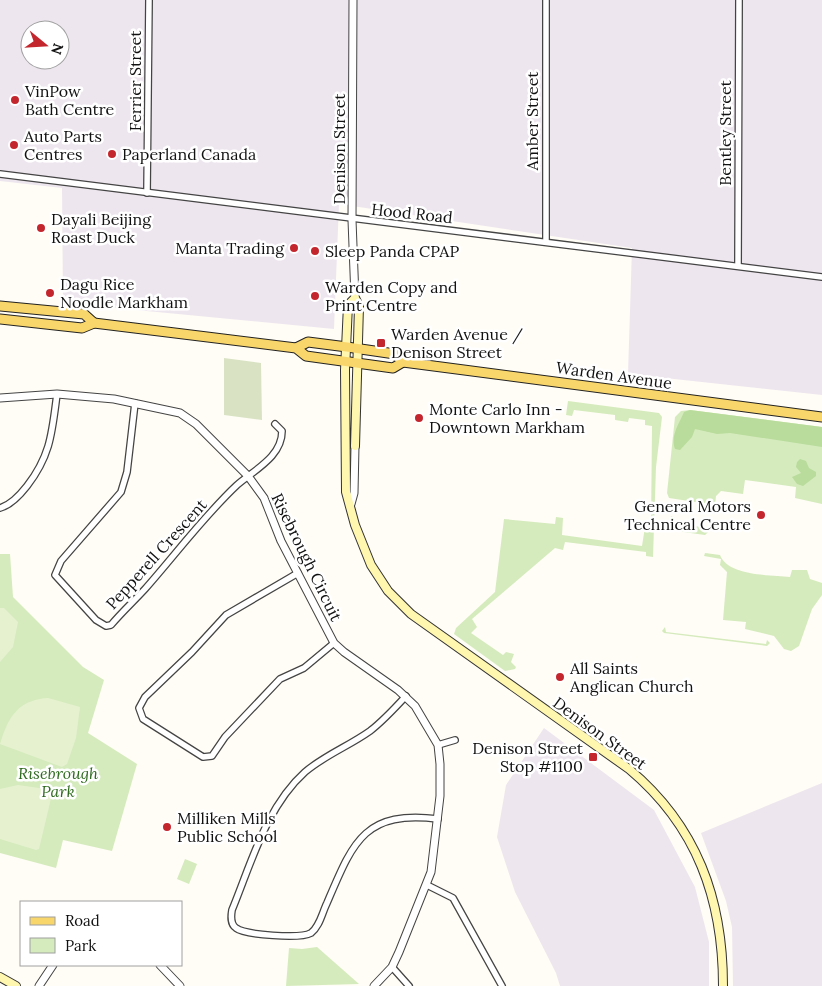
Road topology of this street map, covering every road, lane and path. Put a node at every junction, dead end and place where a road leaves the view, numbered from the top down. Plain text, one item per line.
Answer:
1 (149, 0) edge
2 (353, 0) edge
3 (546, 0) edge
4 (739, 0) edge
5 (0, 174) edge
6 (147, 193) junction
7 (352, 220) junction
8 (546, 242) junction
9 (738, 265) junction
10 (822, 278) edge
11 (355, 298) junction
12 (0, 306) edge
13 (0, 319) edge
14 (94, 323) junction
15 (347, 347) junction
16 (296, 348) junction
17 (358, 348) junction
18 (346, 362) junction
19 (403, 362) junction
20 (358, 363) junction
21 (56, 394) junction
22 (0, 398) edge
23 (136, 403) junction
24 (822, 417) edge
25 (275, 424) dead end
26 (355, 446) joint
27 (248, 476) junction
28 (351, 504) junction
29 (0, 508) edge
30 (298, 573) junction
31 (334, 643) junction
32 (406, 696) junction
33 (456, 740) dead end
34 (438, 745) junction
35 (438, 819) junction
36 (426, 885) junction
37 (51, 966) edge
38 (161, 966) edge
39 (392, 967) junction
40 (0, 977) edge
41 (16, 986) edge
42 (39, 986) edge
43 (180, 986) edge
44 (374, 986) edge
45 (409, 986) edge
46 (502, 986) edge
47 (723, 986) edge

1 - 6 street, Ferrier Street
2 - 7 street, Denison Street
3 - 8 street, Amber Street
4 - 9 street, Bentley Street
5 - 6 street, Hood Road
6 - 7 street, Hood Road
7 - 8 street, Hood Road
7 - 11 street, Denison Street
8 - 9 street, Hood Road
9 - 10 street, Hood Road
11 - 15 main road, Denison Street
11 - 17 main road, Denison Street
12 - 14 main road, Warden Avenue
13 - 14 main road, Warden Avenue
14 - 16 main road, Warden Avenue
15 - 16 main road, Warden Avenue
15 - 17 main road, Warden Avenue
15 - 18 main road, Denison Street
16 - 18 main road, Warden Avenue
17 - 19 main road, Warden Avenue
17 - 20 main road, Denison Street
18 - 20 main road, Warden Avenue
18 - 28 main road, Denison Street
19 - 20 main road, Warden Avenue
19 - 24 main road, Warden Avenue
20 - 26 main road, Denison Street
21 - 22 street, Risebrough Circuit
21 - 23 street, Risebrough Circuit
21 - 29 street
23 - 27 street, Risebrough Circuit
23 - 27 street, Pepperell Crescent
25 - 27 street
26 - 28 street, Denison Street
27 - 30 street, Risebrough Circuit
28 - 47 main road, Denison Street
30 - 31 street, Risebrough Circuit
30 - 31 street
31 - 32 street, Risebrough Circuit
32 - 34 street, Risebrough Circuit
32 - 35 street
33 - 34 street
34 - 35 street, Risebrough Circuit
35 - 36 street, Risebrough Circuit
36 - 39 street, Risebrough Circuit
36 - 46 street
37 - 42 street
38 - 43 street
39 - 44 street, Risebrough Circuit
39 - 45 street
40 - 41 main road

